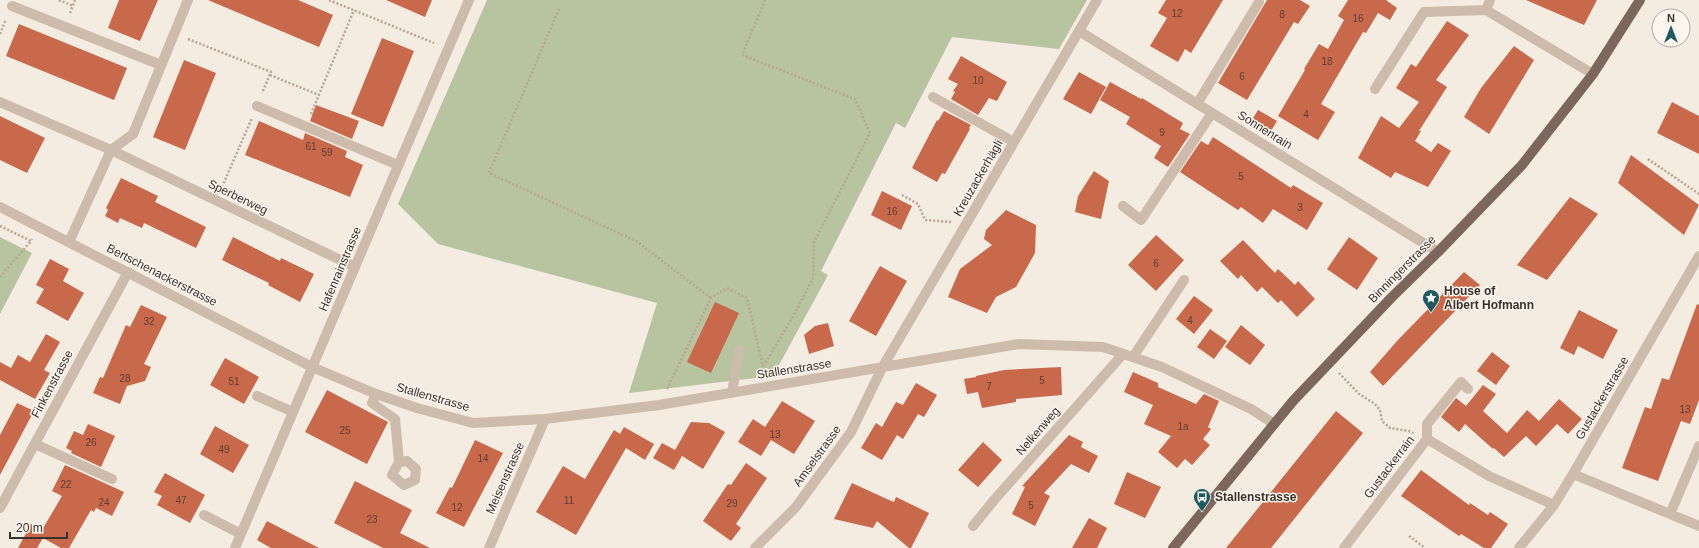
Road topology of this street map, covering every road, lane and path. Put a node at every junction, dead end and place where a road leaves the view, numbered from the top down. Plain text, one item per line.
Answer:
1 (59, 0) edge
2 (188, 0) edge
3 (329, 0) edge
4 (469, 0) edge
5 (765, 0) edge
6 (1097, 0) edge
7 (1490, 0) edge
8 (1640, 0) edge
9 (1259, 2) dead end
10 (12, 6) dead end
11 (73, 6) dead end
12 (559, 9) dead end
13 (354, 10) junction
14 (1486, 10) junction
15 (1079, 31) junction
16 (174, 33) junction
17 (448, 49) junction
18 (161, 65) junction
19 (1593, 74) junction
20 (270, 75) junction
21 (1375, 89) dead end
22 (319, 95) junction
23 (933, 97) dead end
24 (0, 102) edge
25 (1197, 104) junction
26 (257, 106) junction
27 (1212, 113) junction
28 (306, 127) junction
29 (1014, 142) junction
30 (111, 150) junction
31 (1648, 159) dead end
32 (398, 165) junction
33 (1699, 194) edge
34 (902, 195) dead end
35 (217, 201) junction
36 (1123, 206) dead end
37 (0, 207) edge
38 (964, 228) junction
39 (31, 241) dead end
40 (70, 242) junction
41 (1438, 252) junction
42 (1699, 256) edge
43 (354, 267) junction
44 (128, 272) junction
45 (0, 277) edge
46 (1184, 280) dead end
47 (711, 298) junction
48 (739, 350) dead end
49 (1123, 354) junction
50 (1133, 357) junction
51 (1328, 363) junction
52 (312, 367) junction
53 (763, 367) junction
54 (882, 368) junction
55 (760, 388) junction
56 (1468, 389) dead end
57 (732, 393) junction
58 (376, 394) junction
59 (257, 396) dead end
60 (401, 402) junction
61 (659, 405) junction
62 (293, 412) junction
63 (395, 419) junction
64 (545, 419) junction
65 (1274, 423) junction
66 (1427, 440) junction
67 (35, 444) junction
68 (1699, 446) edge
69 (399, 462) dead end
70 (1573, 474) junction
71 (112, 479) dead end
72 (1554, 505) junction
73 (0, 508) edge
74 (1670, 514) junction
75 (204, 516) dead end
76 (973, 526) dead end
77 (1699, 526) edge
78 (241, 534) junction
79 (1409, 536) dead end
80 (235, 548) edge
81 (489, 548) edge
82 (755, 548) edge
83 (1173, 548) edge
84 (1344, 548) edge
85 (1425, 548) edge
86 (1520, 548) edge

1 - 11 path
2 - 16 street
3 - 13 path
4 - 17 street, Hafenrainstrasse
5 - 53 path
6 - 15 street, Kreuzackerhägli
7 - 14 street
8 - 19 main road, Binningerstrasse
9 - 25 street
10 - 18 street
12 - 47 path
13 - 17 path
13 - 22 path
14 - 19 street
14 - 21 street
15 - 25 street, Sonnenrain
15 - 29 street, Kreuzackerhägli
16 - 18 street
16 - 20 path
17 - 32 street, Hafenrainstrasse
18 - 30 street
19 - 41 main road, Binningerstrasse
20 - 22 path
20 - 26 path
22 - 28 path
23 - 29 street
24 - 30 street, Sperberweg
25 - 27 street, Sonnenrain
26 - 28 street
26 - 35 path
27 - 36 street
27 - 41 street, Sonnenrain
28 - 32 street
29 - 38 street, Kreuzackerhägli
30 - 35 street, Sperberweg
30 - 40 street
31 - 33 path
32 - 43 street, Hafenrainstrasse
34 - 38 path
35 - 43 street, Sperberweg
37 - 40 street, Bertschenackerstrasse
38 - 54 street, Kreuzackerhägli
39 - 45 path
40 - 44 street, Bertschenackerstrasse
41 - 51 main road, Binningerstrasse
42 - 70 street, Gustackerstrasse
43 - 52 street, Hafenrainstrasse
44 - 52 street, Bertschenackerstrasse
44 - 67 street, Finkenstrasse
46 - 50 street
47 - 53 path
47 - 61 path
48 - 57 street
49 - 50 street, Stallenstrasse
49 - 54 street, Stallenstrasse
49 - 76 street, Nelkenweg
50 - 65 street, Stallenstrasse
51 - 65 main road, Binningerstrasse
51 - 66 path
52 - 58 street, Stallenstrasse
52 - 62 street, Hafenrainstrasse
53 - 55 path
54 - 55 street, Stallenstrasse
54 - 82 street, Amselstrasse
55 - 57 street, Stallenstrasse
56 - 66 street
57 - 61 street, Stallenstrasse
58 - 60 street, Stallenstrasse
58 - 63 street
59 - 62 street
60 - 63 street
60 - 64 street, Stallenstrasse
61 - 64 street, Stallenstrasse
62 - 78 street, Hafenrainstrasse
63 - 69 street
64 - 81 street, Meisenstrasse
65 - 83 main road, Binningerstrasse
66 - 72 street, Gustackerrain
66 - 84 street, Gustackerrain
67 - 71 street
67 - 73 street, Finkenstrasse
68 - 74 street
70 - 72 street, Gustackerstrasse
70 - 74 street
72 - 86 street, Gustackerstrasse
74 - 77 street
75 - 78 street
78 - 80 street, Hafenrainstrasse
79 - 85 path

